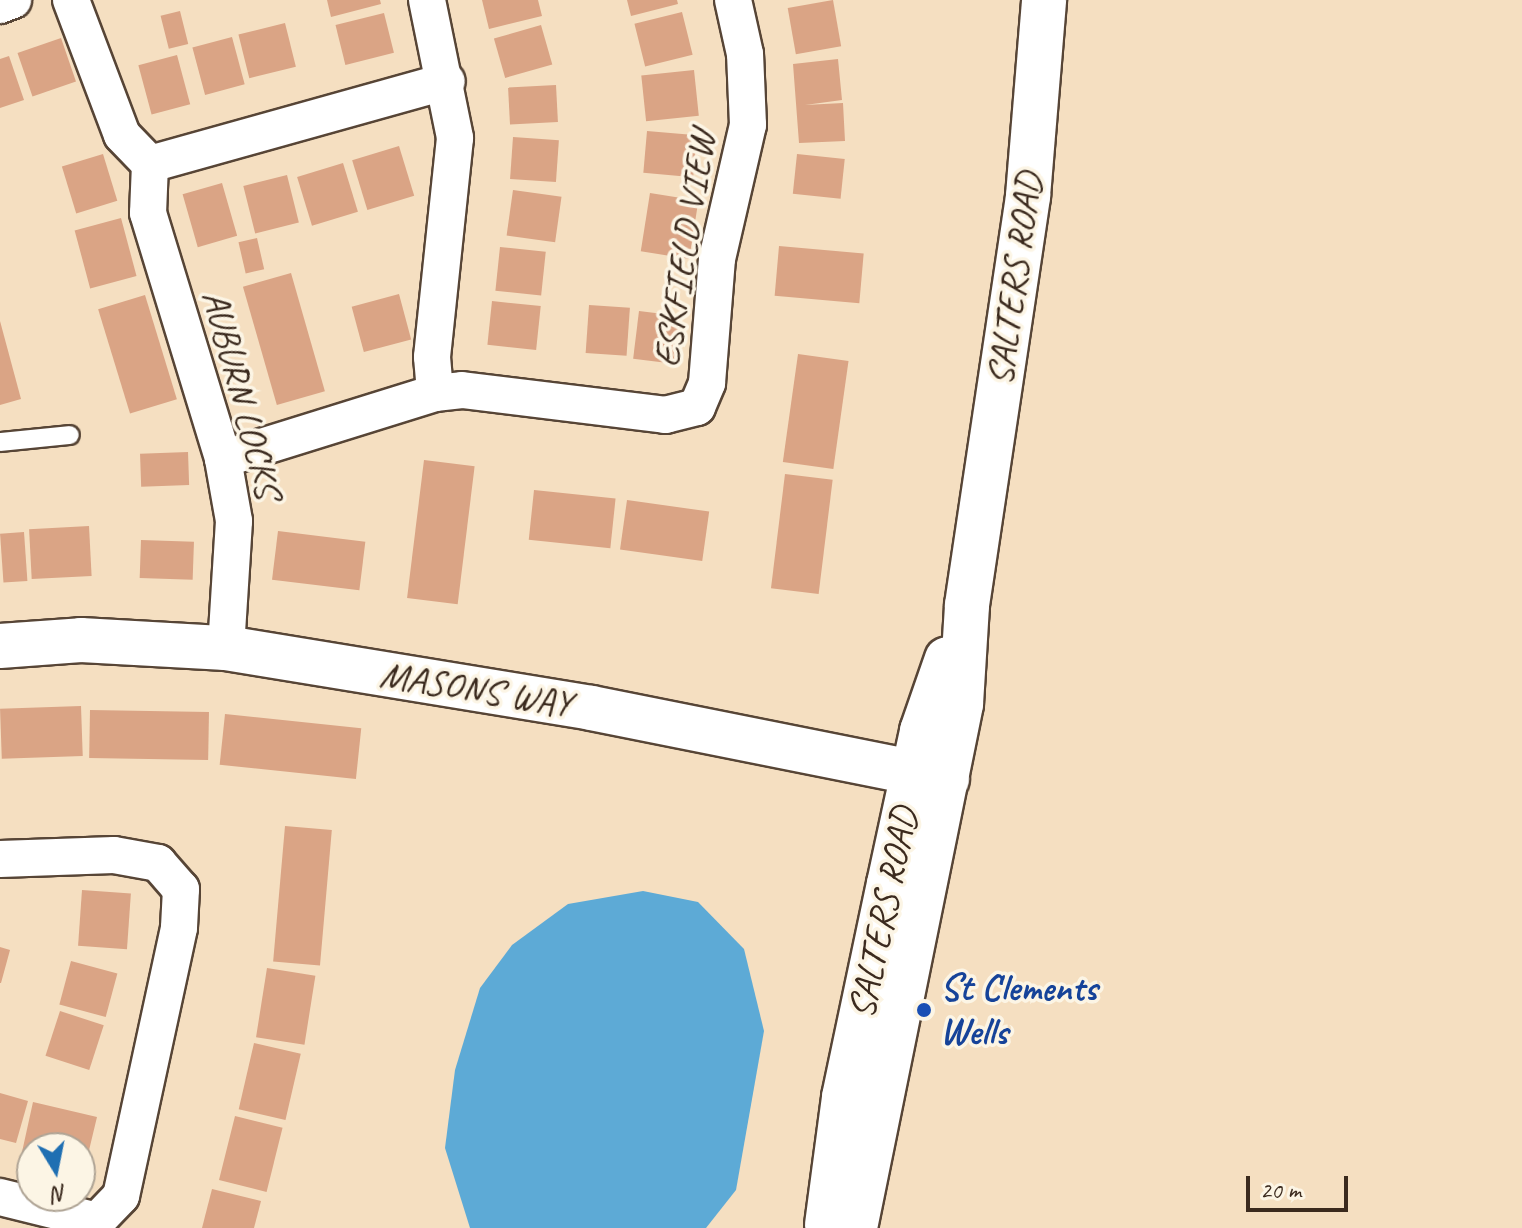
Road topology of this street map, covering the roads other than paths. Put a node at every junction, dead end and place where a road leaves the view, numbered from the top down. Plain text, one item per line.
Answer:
1 (13, 0) edge
2 (71, 0) edge
3 (427, 0) edge
4 (733, 0) edge
5 (1044, 0) edge
6 (0, 5) edge
7 (447, 81) junction
8 (150, 164) junction
9 (435, 393) junction
10 (70, 435) dead end
11 (0, 442) edge
12 (223, 459) junction
13 (0, 646) edge
14 (226, 648) junction
15 (930, 775) junction
16 (0, 859) edge
17 (0, 1197) edge
18 (827, 1228) edge
19 (855, 1228) edge

1 - 6 street
2 - 8 street
3 - 7 street
4 - 9 street, ESKFIELD VIEW
5 - 15 main road, SALTERS ROAD
7 - 8 street
7 - 9 street
8 - 12 street, AUBURN LOCKS
9 - 12 street, ESKFIELD VIEW
10 - 11 lane
12 - 14 street, AUBURN LOCKS
13 - 14 main road, MASONS WAY
14 - 15 main road, MASONS WAY
15 - 18 main road, SALTERS ROAD
15 - 19 main road, SALTERS ROAD
16 - 17 street

